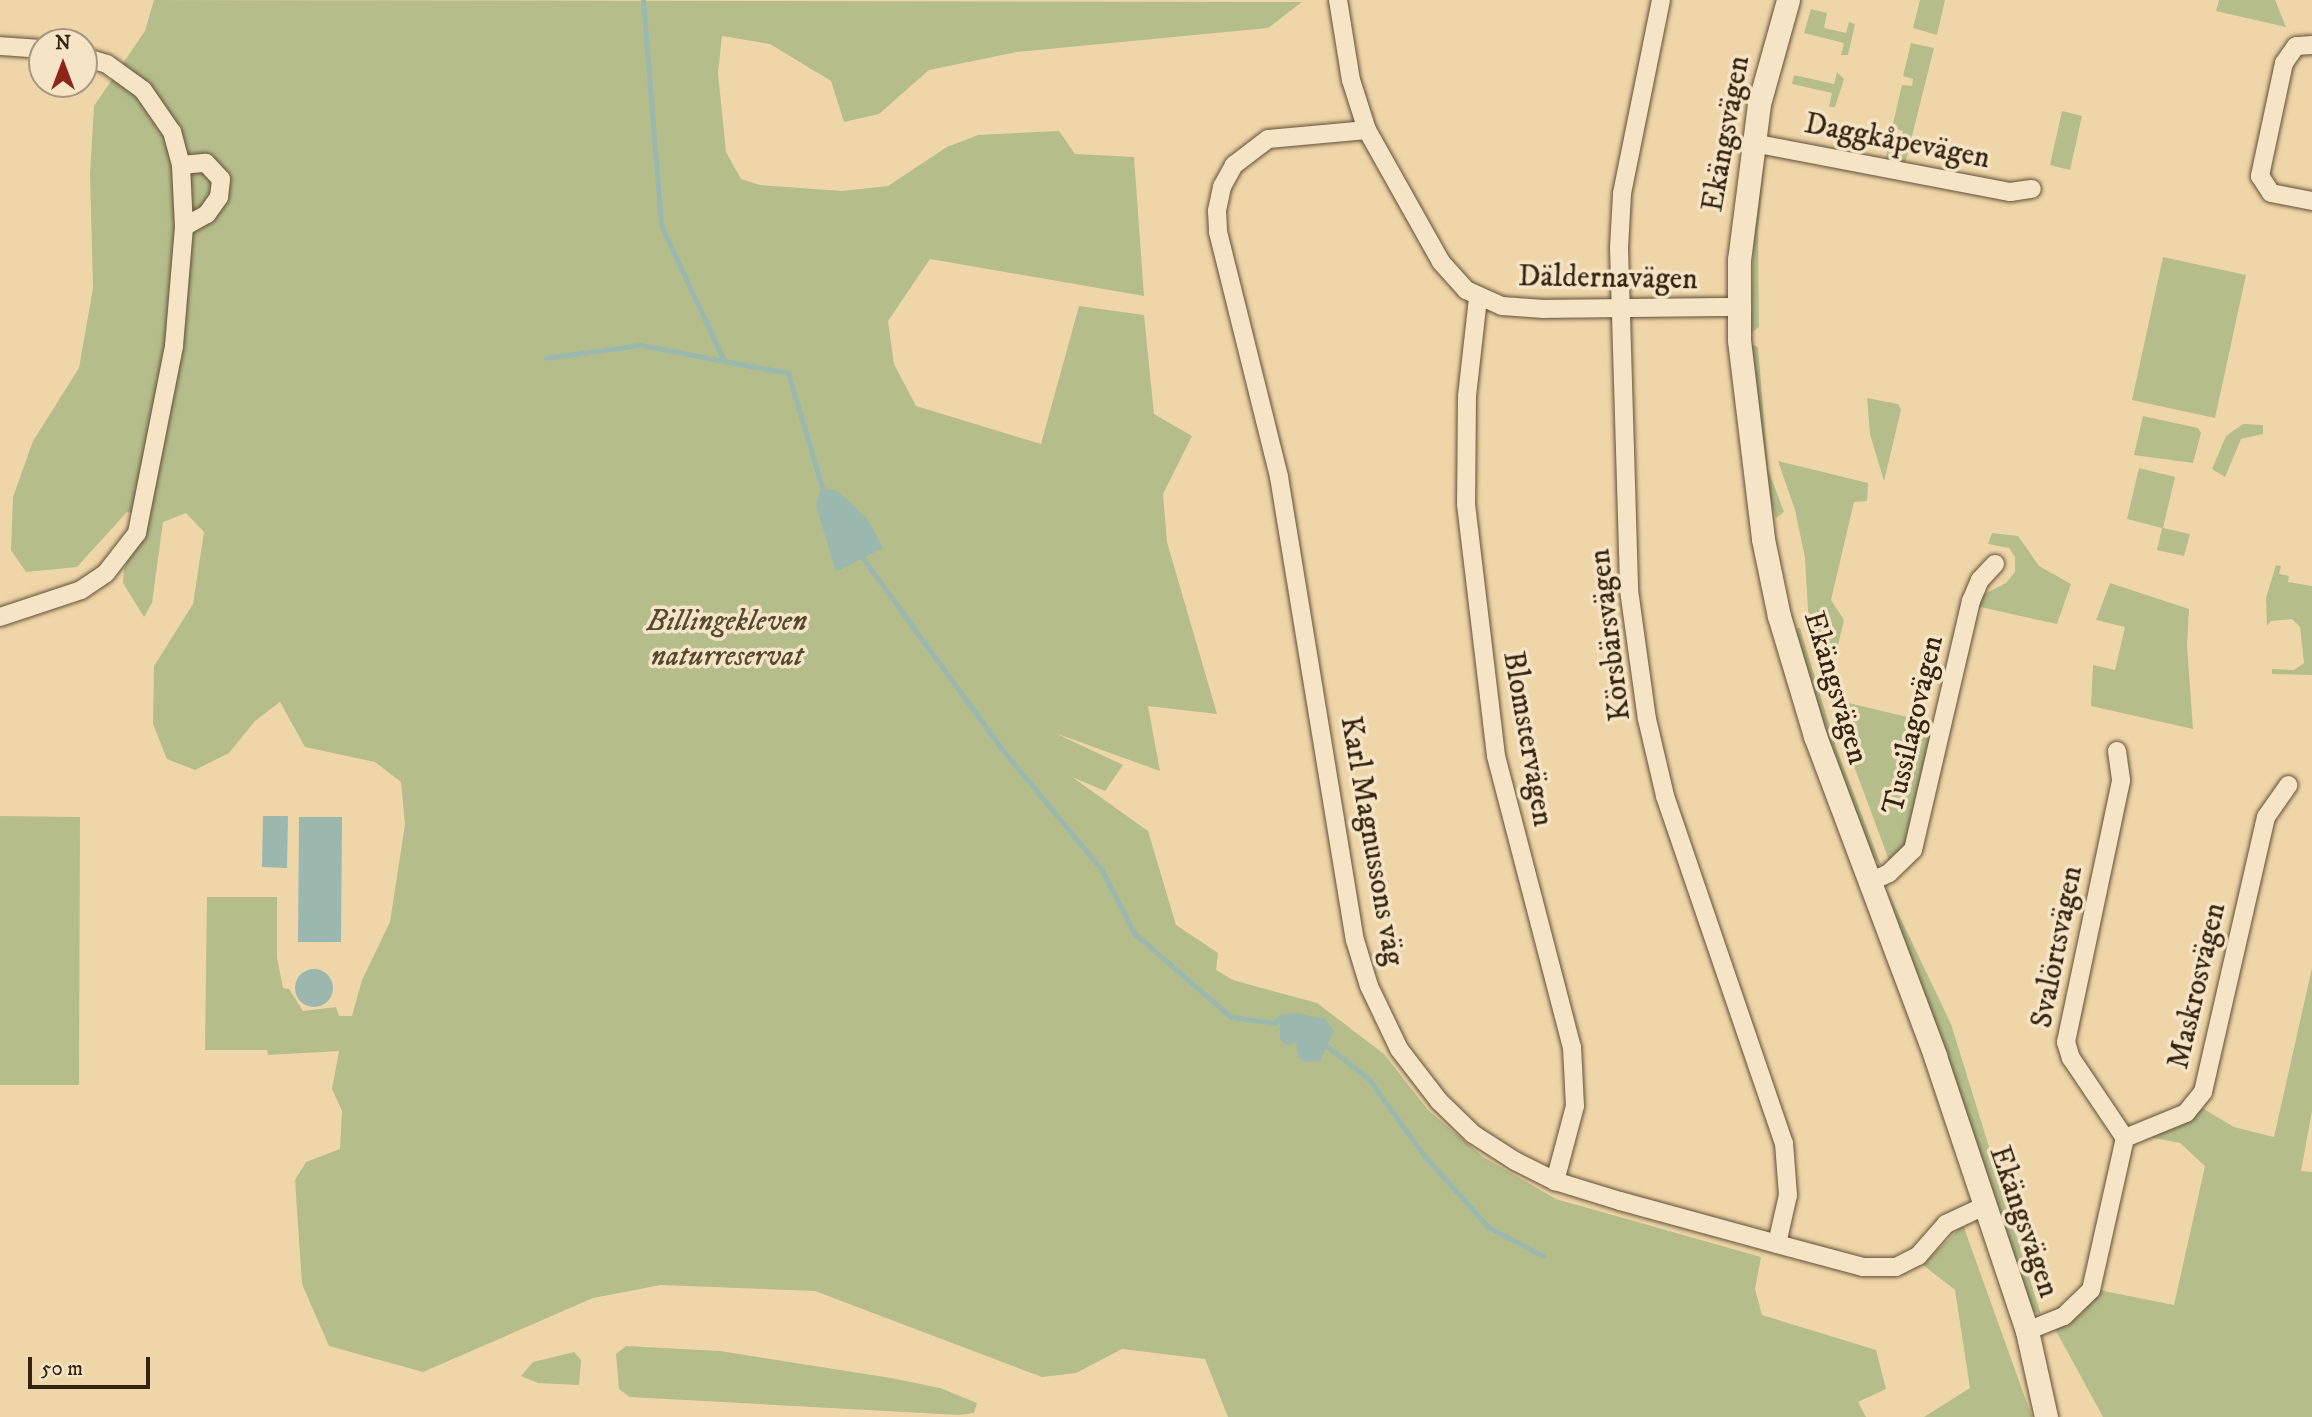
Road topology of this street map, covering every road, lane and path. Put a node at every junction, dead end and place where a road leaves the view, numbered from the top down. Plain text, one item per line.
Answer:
1 (1338, 0) edge
2 (1661, 0) edge
3 (1788, 0) edge
4 (2312, 45) edge
5 (0, 46) edge
6 (28, 48) edge
7 (98, 61) edge
8 (1367, 130) junction
9 (1753, 143) junction
10 (181, 165) junction
11 (2032, 190) dead end
12 (2312, 201) edge
13 (184, 228) junction
14 (1478, 298) junction
15 (1739, 307) junction
16 (1620, 310) junction
17 (1995, 564) dead end
18 (0, 617) edge
19 (2117, 751) dead end
20 (2288, 785) dead end
21 (1870, 882) junction
22 (2125, 1138) junction
23 (1555, 1181) junction
24 (1984, 1206) junction
25 (1777, 1244) junction
26 (2026, 1331) junction
27 (2038, 1368) junction
28 (2046, 1417) edge
29 (2060, 1417) edge

1 - 8 street, Däldernavägen
2 - 16 street, Körsbärsvägen
3 - 9 street, Ekängsvägen
4 - 12 street
5 - 6 street
7 - 10 street
8 - 14 street, Däldernavägen
8 - 23 street, Karl Magnussons väg
9 - 11 street, Daggkåpevägen
9 - 15 street, Ekängsvägen
10 - 13 street
10 - 13 street
13 - 18 street
14 - 16 street, Däldernavägen
14 - 23 street, Blomstervägen
15 - 16 street, Däldernavägen
15 - 21 street, Ekängsvägen
16 - 25 street, Körsbärsvägen
17 - 21 street, Tussilagovägen
19 - 22 street, Svalörtsvägen
20 - 22 street, Maskrosvägen
21 - 24 street, Ekängsvägen
22 - 26 street
23 - 25 street, Karl Magnussons väg
24 - 25 street, Karl Magnussons väg
24 - 26 street, Ekängsvägen
26 - 27 street, Ekängsvägen
27 - 28 street, Ekängsvägen
27 - 29 street, Ekängsvägen

